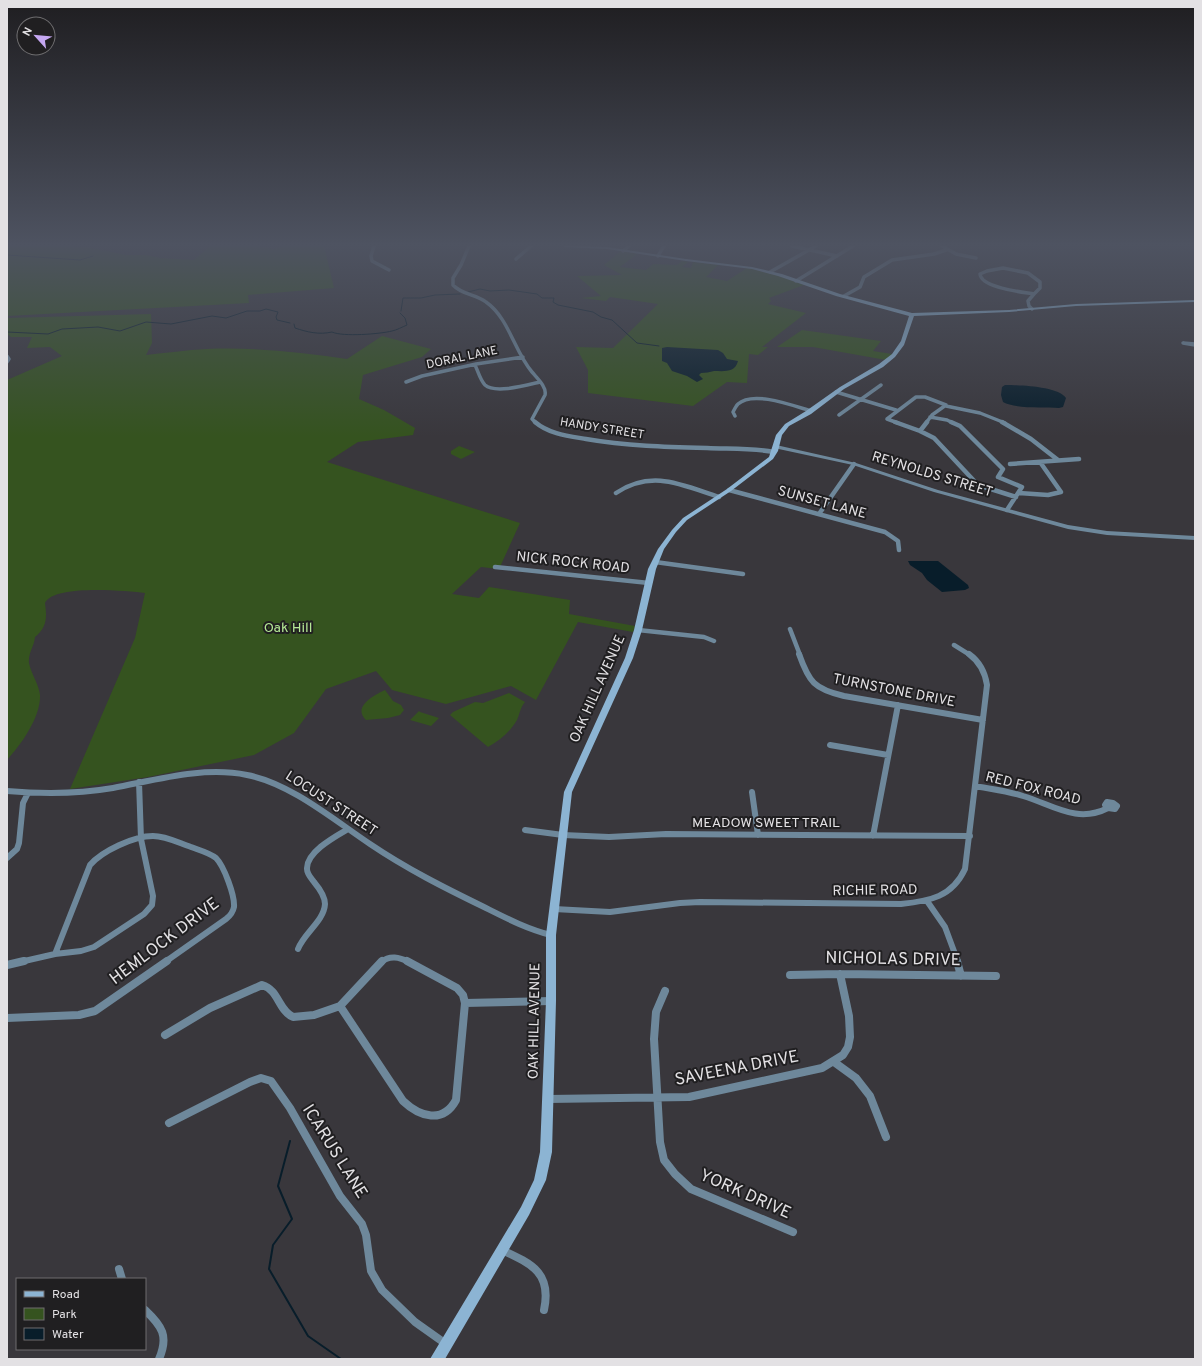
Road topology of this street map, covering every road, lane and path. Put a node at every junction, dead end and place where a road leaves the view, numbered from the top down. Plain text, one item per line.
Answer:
1 (494, 310) edge
2 (893, 310) edge
3 (1017, 310) edge
4 (912, 315) junction
5 (523, 357) junction
6 (475, 365) junction
7 (406, 382) dead end
8 (540, 382) junction
9 (881, 385) dead end
10 (836, 392) junction
11 (861, 400) junction
12 (946, 406) junction
13 (896, 410) junction
14 (811, 411) junction
15 (839, 415) dead end
16 (735, 416) dead end
17 (930, 417) junction
18 (920, 431) junction
19 (775, 449) junction
20 (1079, 459) dead end
21 (1058, 460) junction
22 (1040, 462) junction
23 (854, 464) junction
24 (1010, 464) junction
25 (999, 465) junction
26 (1003, 469) junction
27 (729, 490) junction
28 (616, 493) dead end
29 (1017, 495) junction
30 (719, 497) junction
31 (1006, 510) junction
32 (819, 514) junction
33 (1195, 538) edge
34 (899, 550) dead end
35 (655, 562) junction
36 (495, 567) dead end
37 (744, 574) dead end
38 (649, 583) junction
39 (790, 629) dead end
40 (638, 630) junction
41 (714, 641) dead end
42 (954, 645) dead end
43 (898, 705) junction
44 (983, 720) junction
45 (830, 745) dead end
46 (888, 755) junction
47 (138, 782) junction
48 (975, 786) junction
49 (7, 791) edge
50 (752, 792) dead end
51 (28, 793) junction
52 (1108, 808) dead end
53 (348, 829) junction
54 (525, 830) dead end
55 (563, 835) junction
56 (758, 835) junction
57 (873, 836) junction
58 (970, 836) junction
59 (141, 839) junction
60 (7, 858) edge
61 (927, 901) junction
62 (554, 909) junction
63 (551, 935) junction
64 (298, 949) dead end
65 (55, 954) junction
66 (7, 965) edge
67 (840, 974) junction
68 (790, 975) dead end
69 (961, 976) junction
70 (996, 976) dead end
71 (665, 991) dead end
72 (551, 1001) junction
73 (465, 1003) junction
74 (340, 1006) junction
75 (7, 1018) edge
76 (165, 1035) dead end
77 (834, 1062) junction
78 (657, 1097) junction
79 (548, 1099) junction
80 (169, 1123) dead end
81 (886, 1137) dead end
82 (793, 1232) dead end
83 (502, 1250) junction
84 (119, 1269) dead end
85 (122, 1278) edge
86 (544, 1310) dead end
87 (146, 1311) edge
88 (446, 1344) junction
89 (159, 1359) edge
90 (437, 1359) edge

1 - 5 street, HANDY STREET
2 - 4 main road
3 - 4 main road
4 - 10 main road, OAK HILL AVENUE
5 - 6 street, DORAL LANE
5 - 8 street, HANDY STREET
6 - 7 street, DORAL LANE
6 - 8 street
8 - 19 street, HANDY STREET
9 - 11 street
10 - 11 street
10 - 14 main road, OAK HILL AVENUE
11 - 13 street
11 - 15 street
12 - 13 street
12 - 17 street
12 - 21 street
13 - 18 street
14 - 16 street
14 - 19 main road, OAK HILL AVENUE
17 - 18 street
17 - 25 street
18 - 29 street
19 - 23 street, REYNOLDS STREET
19 - 27 main road, OAK HILL AVENUE
20 - 21 street
21 - 22 street
22 - 24 street
22 - 29 street
23 - 31 street, REYNOLDS STREET
23 - 32 street
24 - 25 street
24 - 26 street
25 - 26 street
26 - 29 street
27 - 30 main road, OAK HILL AVENUE
27 - 32 street, SUNSET LANE
28 - 30 street
29 - 31 street
30 - 35 main road, OAK HILL AVENUE
31 - 33 street, REYNOLDS STREET
32 - 34 street, SUNSET LANE
35 - 37 street
35 - 38 main road, OAK HILL AVENUE
36 - 38 street, NICK ROCK ROAD
38 - 40 main road, OAK HILL AVENUE
39 - 43 street, TURNSTONE DRIVE
40 - 41 street
40 - 55 main road, OAK HILL AVENUE
42 - 44 street, RICHIE ROAD
43 - 44 street, TURNSTONE DRIVE
43 - 46 street
44 - 48 street, RICHIE ROAD
45 - 46 street
46 - 57 street
47 - 51 street, LOCUST STREET
47 - 53 street, LOCUST STREET
47 - 59 street
48 - 52 street, RED FOX ROAD
48 - 58 street, RICHIE ROAD
49 - 51 street, LOCUST STREET
50 - 56 street
51 - 60 street
53 - 63 street, LOCUST STREET
53 - 64 street
54 - 55 street, MEADOW SWEET TRAIL
55 - 56 street, MEADOW SWEET TRAIL
55 - 62 main road, OAK HILL AVENUE
56 - 57 street, MEADOW SWEET TRAIL
57 - 58 street, MEADOW SWEET TRAIL
58 - 61 street, RICHIE ROAD
59 - 65 street
59 - 65 street
59 - 75 street, HEMLOCK DRIVE
61 - 62 street, RICHIE ROAD
61 - 69 street
62 - 63 main road, OAK HILL AVENUE
63 - 72 main road, OAK HILL AVENUE
65 - 66 street
67 - 68 street, NICHOLAS DRIVE
67 - 69 street, NICHOLAS DRIVE
67 - 77 street, SAVEENA DRIVE
69 - 70 street, NICHOLAS DRIVE
71 - 78 street, YORK DRIVE
72 - 73 street
72 - 79 main road, OAK HILL AVENUE
73 - 74 street
73 - 74 street
74 - 76 street
77 - 78 street, SAVEENA DRIVE
77 - 81 street
78 - 79 street, SAVEENA DRIVE
78 - 82 street, YORK DRIVE
79 - 83 main road, OAK HILL AVENUE
80 - 88 street, ICARUS LANE
83 - 86 street
83 - 88 main road, OAK HILL AVENUE
84 - 85 street
87 - 89 street
88 - 90 main road, OAK HILL AVENUE

